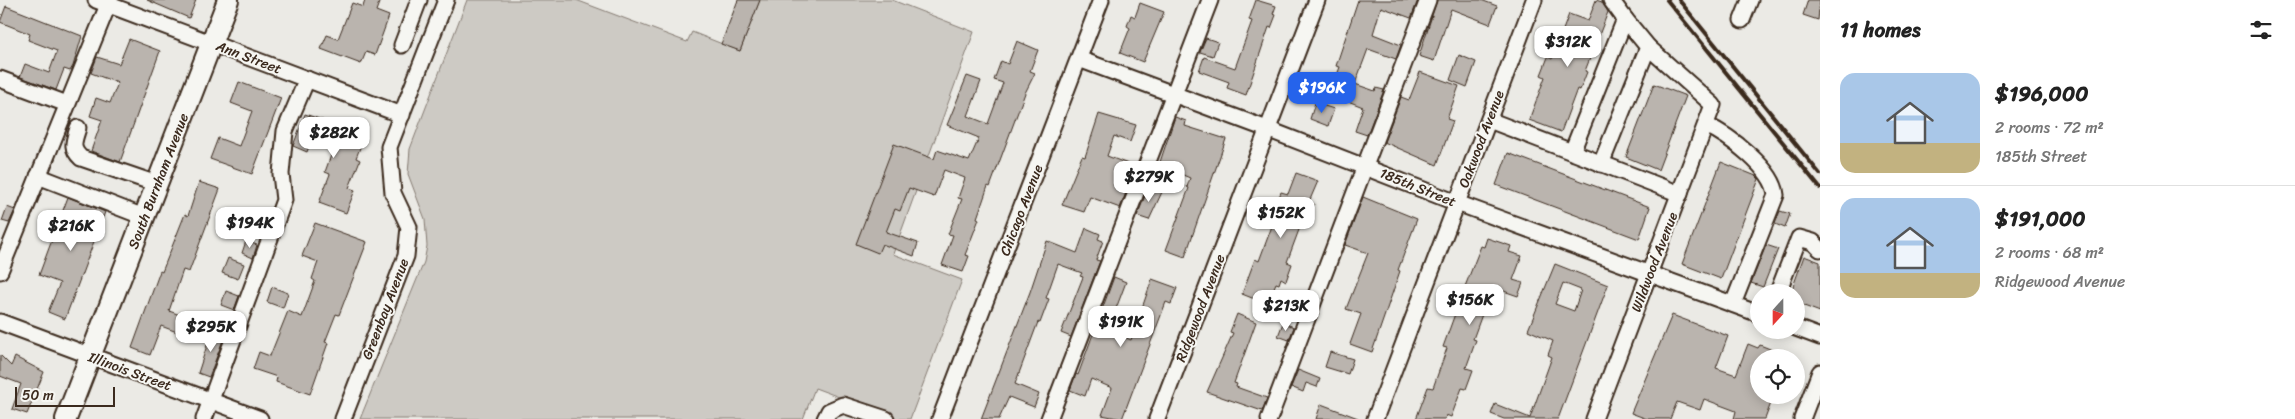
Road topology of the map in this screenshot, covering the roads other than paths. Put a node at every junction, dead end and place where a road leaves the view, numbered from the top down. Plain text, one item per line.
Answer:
1 (228, 0) edge
2 (446, 0) edge
3 (1101, 0) edge
4 (1210, 0) edge
5 (1317, 0) edge
6 (1428, 0) edge
7 (1534, 0) edge
8 (1611, 0) edge
9 (1750, 0) edge
10 (104, 2) edge
11 (417, 7) edge
12 (1625, 19) junction
13 (1742, 20) dead end
14 (437, 23) junction
15 (211, 43) junction
16 (402, 45) dead end
17 (1648, 47) junction
18 (1079, 59) junction
19 (0, 79) edge
20 (307, 79) junction
21 (1174, 94) junction
22 (68, 104) junction
23 (402, 115) junction
24 (1489, 120) junction
25 (1706, 125) junction
26 (78, 128) dead end
27 (1268, 129) junction
28 (1572, 152) junction
29 (1601, 164) junction
30 (1364, 166) junction
31 (38, 176) junction
32 (157, 184) junction
33 (1680, 194) junction
34 (1457, 203) junction
35 (144, 217) junction
36 (1820, 249) edge
37 (0, 271) edge
38 (1649, 273) junction
39 (1781, 284) edge
40 (1733, 304) junction
41 (1750, 311) edge
42 (0, 322) edge
43 (1805, 331) edge
44 (1820, 337) edge
45 (91, 356) junction
46 (1820, 372) edge
47 (211, 401) junction
48 (66, 419) edge
49 (204, 419) edge
50 (260, 419) edge
51 (343, 419) edge
52 (825, 419) edge
53 (886, 419) edge
54 (940, 419) edge
55 (1049, 419) edge
56 (1157, 419) edge
57 (1269, 419) edge
58 (1375, 419) edge
59 (1594, 419) edge
60 (1802, 419) edge

1 - 15 main road, South Burnham Avenue
2 - 14 street, Greenbay Avenue
3 - 18 street, Chicago Avenue
4 - 21 street
5 - 27 street, Ridgewood Avenue
6 - 30 street
7 - 24 street, Oakwood Avenue
8 - 12 street
9 - 13 street
10 - 15 street, Ann Street
10 - 22 street
11 - 14 street
11 - 16 street
12 - 17 street
12 - 28 street
14 - 23 street, Greenbay Avenue
15 - 20 street, Ann Street
15 - 32 main road, South Burnham Avenue
17 - 25 street, Wildwood Avenue
17 - 29 street
18 - 21 street, 185th Street
18 - 54 street, Chicago Avenue
19 - 22 street
20 - 23 street, Ann Street
20 - 47 street
21 - 27 street, 185th Street
21 - 55 street
22 - 31 street
23 - 51 street, Greenbay Avenue
24 - 28 street
24 - 34 street, Oakwood Avenue
25 - 33 street, Wildwood Avenue
25 - 40 street
26 - 32 street
27 - 30 street, 185th Street
27 - 56 street, Ridgewood Avenue
28 - 29 street
29 - 33 street
30 - 34 street, 185th Street
30 - 57 street
31 - 35 street
31 - 37 street
32 - 35 main road, South Burnham Avenue
33 - 38 street, Wildwood Avenue
34 - 38 street, 185th Street
34 - 58 street, Oakwood Avenue
35 - 45 main road, South Burnham Avenue
36 - 39 street
38 - 40 street, 185th Street
38 - 59 street, Wildwood Avenue
40 - 41 street, 185th Street
42 - 45 street, Illinois Street
43 - 44 street
45 - 47 street, Illinois Street
45 - 48 main road, South Burnham Avenue
46 - 60 street
47 - 49 street
47 - 50 street, Illinois Street
52 - 53 street

